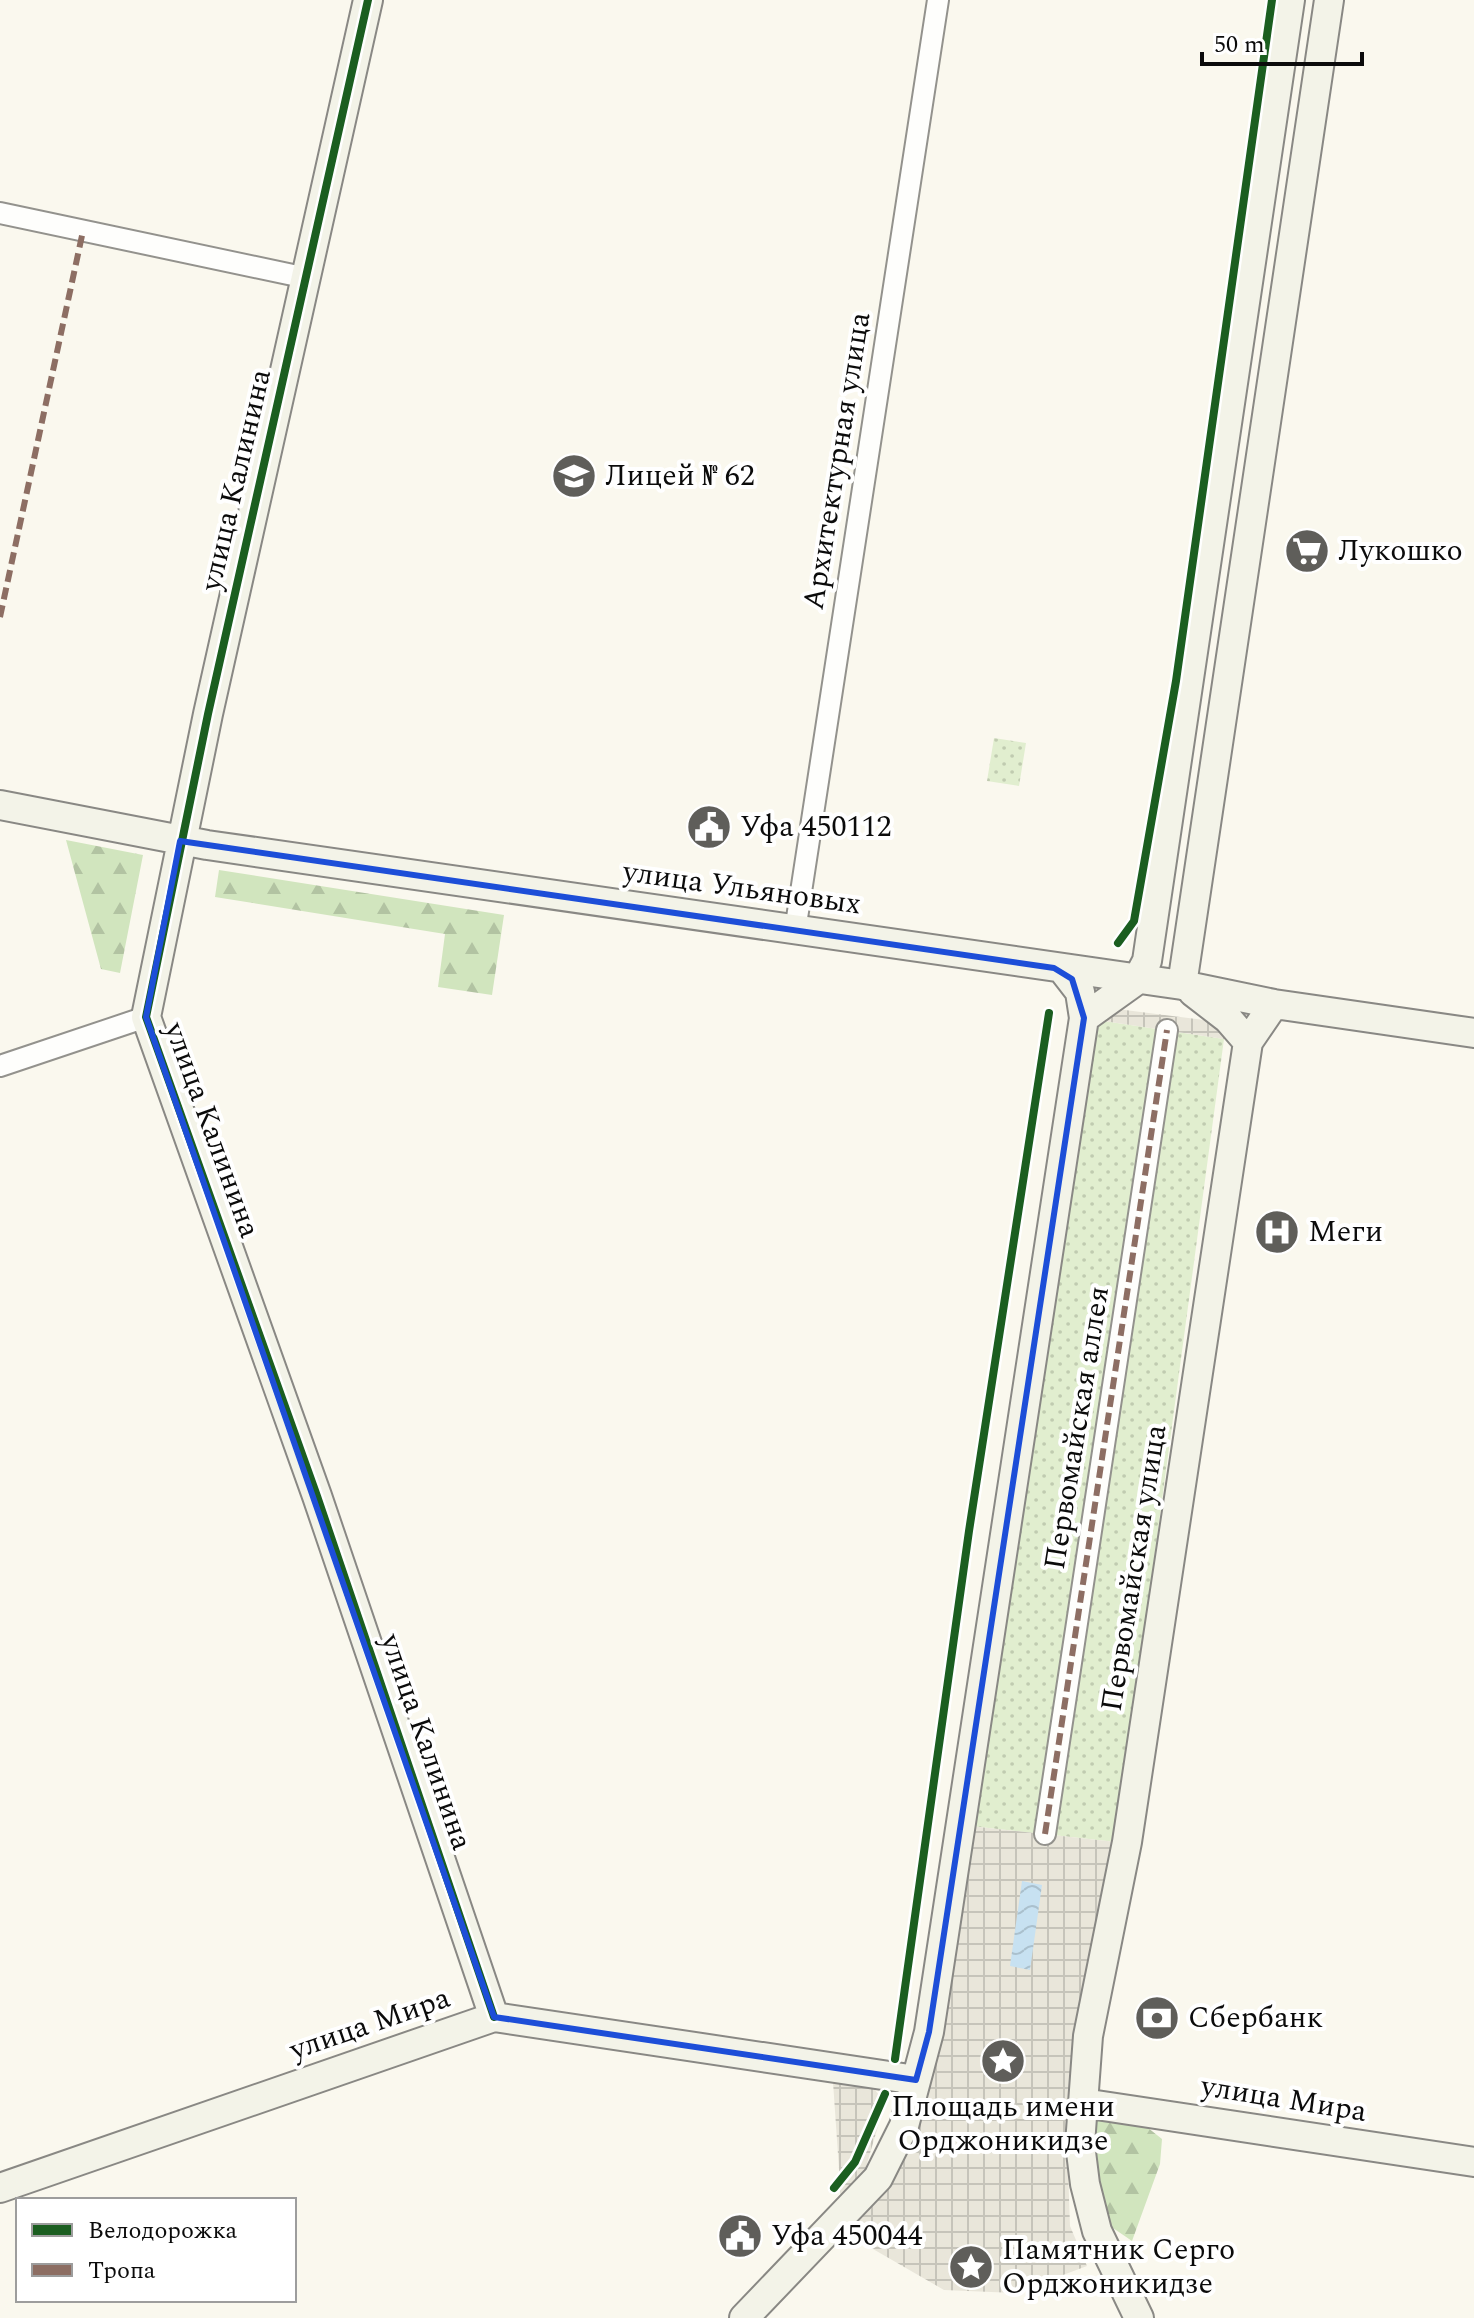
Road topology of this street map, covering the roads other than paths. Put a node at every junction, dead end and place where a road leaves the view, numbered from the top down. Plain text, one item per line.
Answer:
1 (368, 0) edge
2 (938, 0) edge
3 (1290, 0) edge
4 (1329, 0) edge
5 (0, 213) edge
6 (307, 278) junction
7 (0, 805) edge
8 (180, 841) junction
9 (795, 931) junction
10 (1063, 970) junction
11 (1137, 980) junction
12 (1182, 985) junction
13 (1274, 1004) junction
14 (146, 1017) junction
15 (1084, 1018) junction
16 (1167, 1030) dead end
17 (1474, 1033) edge
18 (1248, 1042) junction
19 (0, 1066) edge
20 (1045, 1834) dead end
21 (494, 2017) junction
22 (916, 2080) junction
23 (1083, 2103) junction
24 (1474, 2162) edge
25 (0, 2188) edge
26 (744, 2318) edge
27 (1139, 2318) edge

1 - 6 main road, улица Калинина
2 - 9 street, Архитектурная улица
3 - 11 main road
4 - 12 main road
5 - 6 street
6 - 8 main road, улица Калинина
7 - 8 main road, улица Ульяновых
8 - 9 main road, улица Ульяновых
8 - 14 main road, улица Калинина
9 - 10 main road, улица Ульяновых
10 - 11 main road, улица Ульяновых
10 - 15 main road
11 - 12 main road, улица Ульяновых
11 - 15 main road
12 - 13 main road, улица Ульяновых
12 - 18 main road
13 - 17 main road, улица Ульяновых
13 - 18 main road, Первомайская улица
14 - 19 street
14 - 21 main road, улица Калинина
15 - 22 main road
16 - 20 street, Первомайская аллея
18 - 23 main road, Первомайская улица
21 - 22 main road, улица Мира
21 - 25 main road, улица Мира
22 - 26 main road
23 - 24 main road, улица Мира
23 - 27 main road, Первомайская улица

